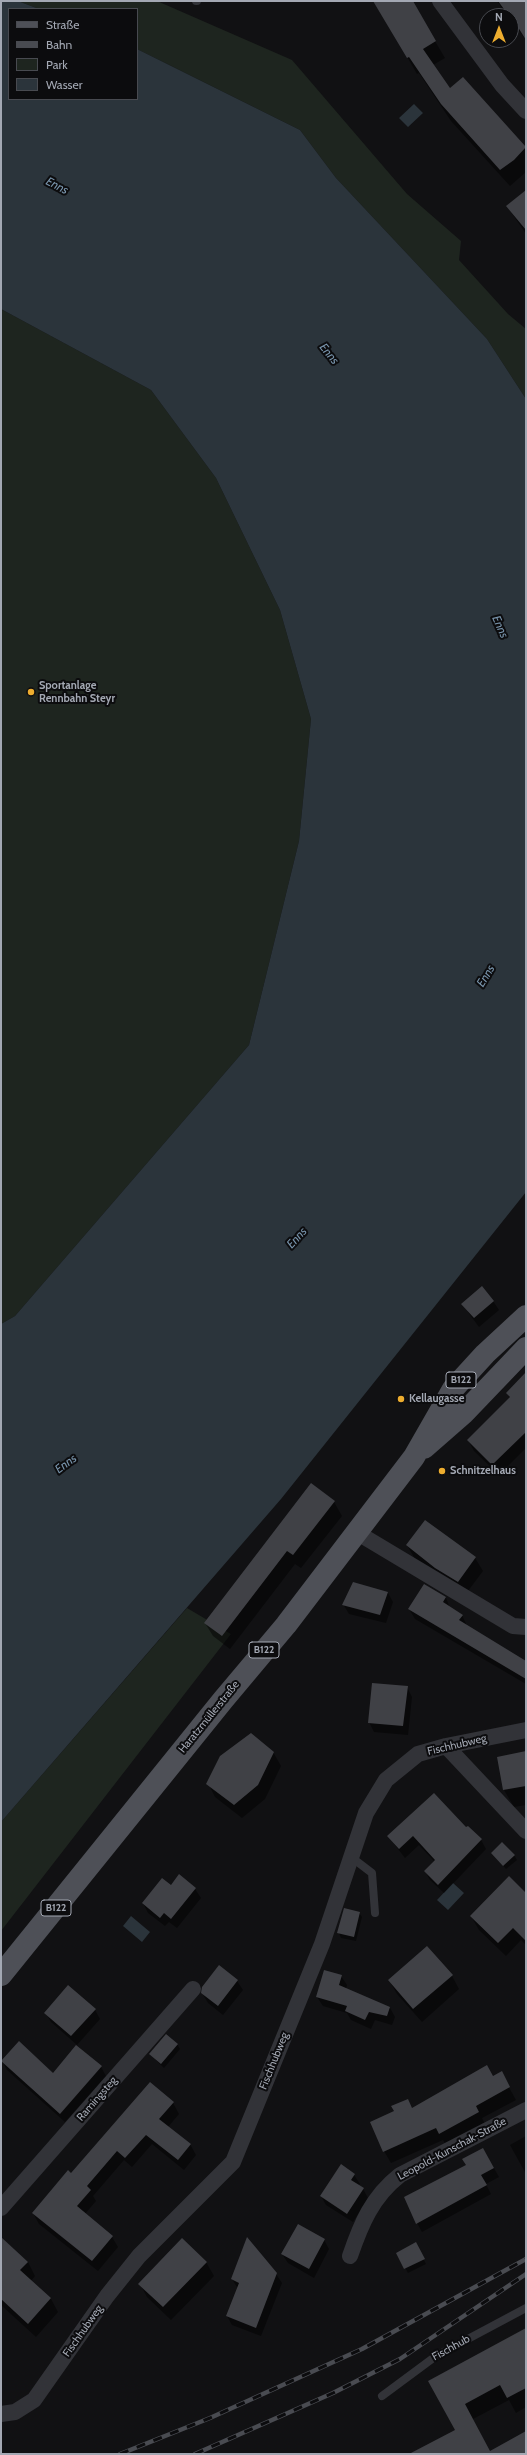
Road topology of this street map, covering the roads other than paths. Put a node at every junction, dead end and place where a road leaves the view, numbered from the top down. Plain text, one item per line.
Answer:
1 (440, 1) edge
2 (526, 111) edge
3 (526, 1316) edge
4 (526, 1348) edge
5 (414, 1457) junction
6 (356, 1532) junction
7 (526, 1627) edge
8 (526, 1730) edge
9 (446, 1746) junction
10 (526, 1831) edge
11 (350, 1857) junction
12 (375, 1913) dead end
13 (1, 1976) edge
14 (193, 1989) dead end
15 (526, 2110) edge
16 (1, 2208) edge
17 (350, 2256) dead end
18 (526, 2308) edge
19 (382, 2396) dead end
20 (2, 2414) edge

1 - 2 street
3 - 5 main road, Haratzmüllerstraße / B122
4 - 5 main road, Haratzmüllerstraße / B122
5 - 6 main road, Haratzmüllerstraße / B122
6 - 7 street
6 - 13 main road, Haratzmüllerstraße / B122
8 - 9 street, Fischhubweg
9 - 10 street
9 - 11 street, Fischhubweg
11 - 12 lane
11 - 20 street, Fischhubweg
14 - 16 street, Ramingsteg
15 - 17 street, Leopold-Kunschak-Straße
18 - 19 lane, Fischhub

